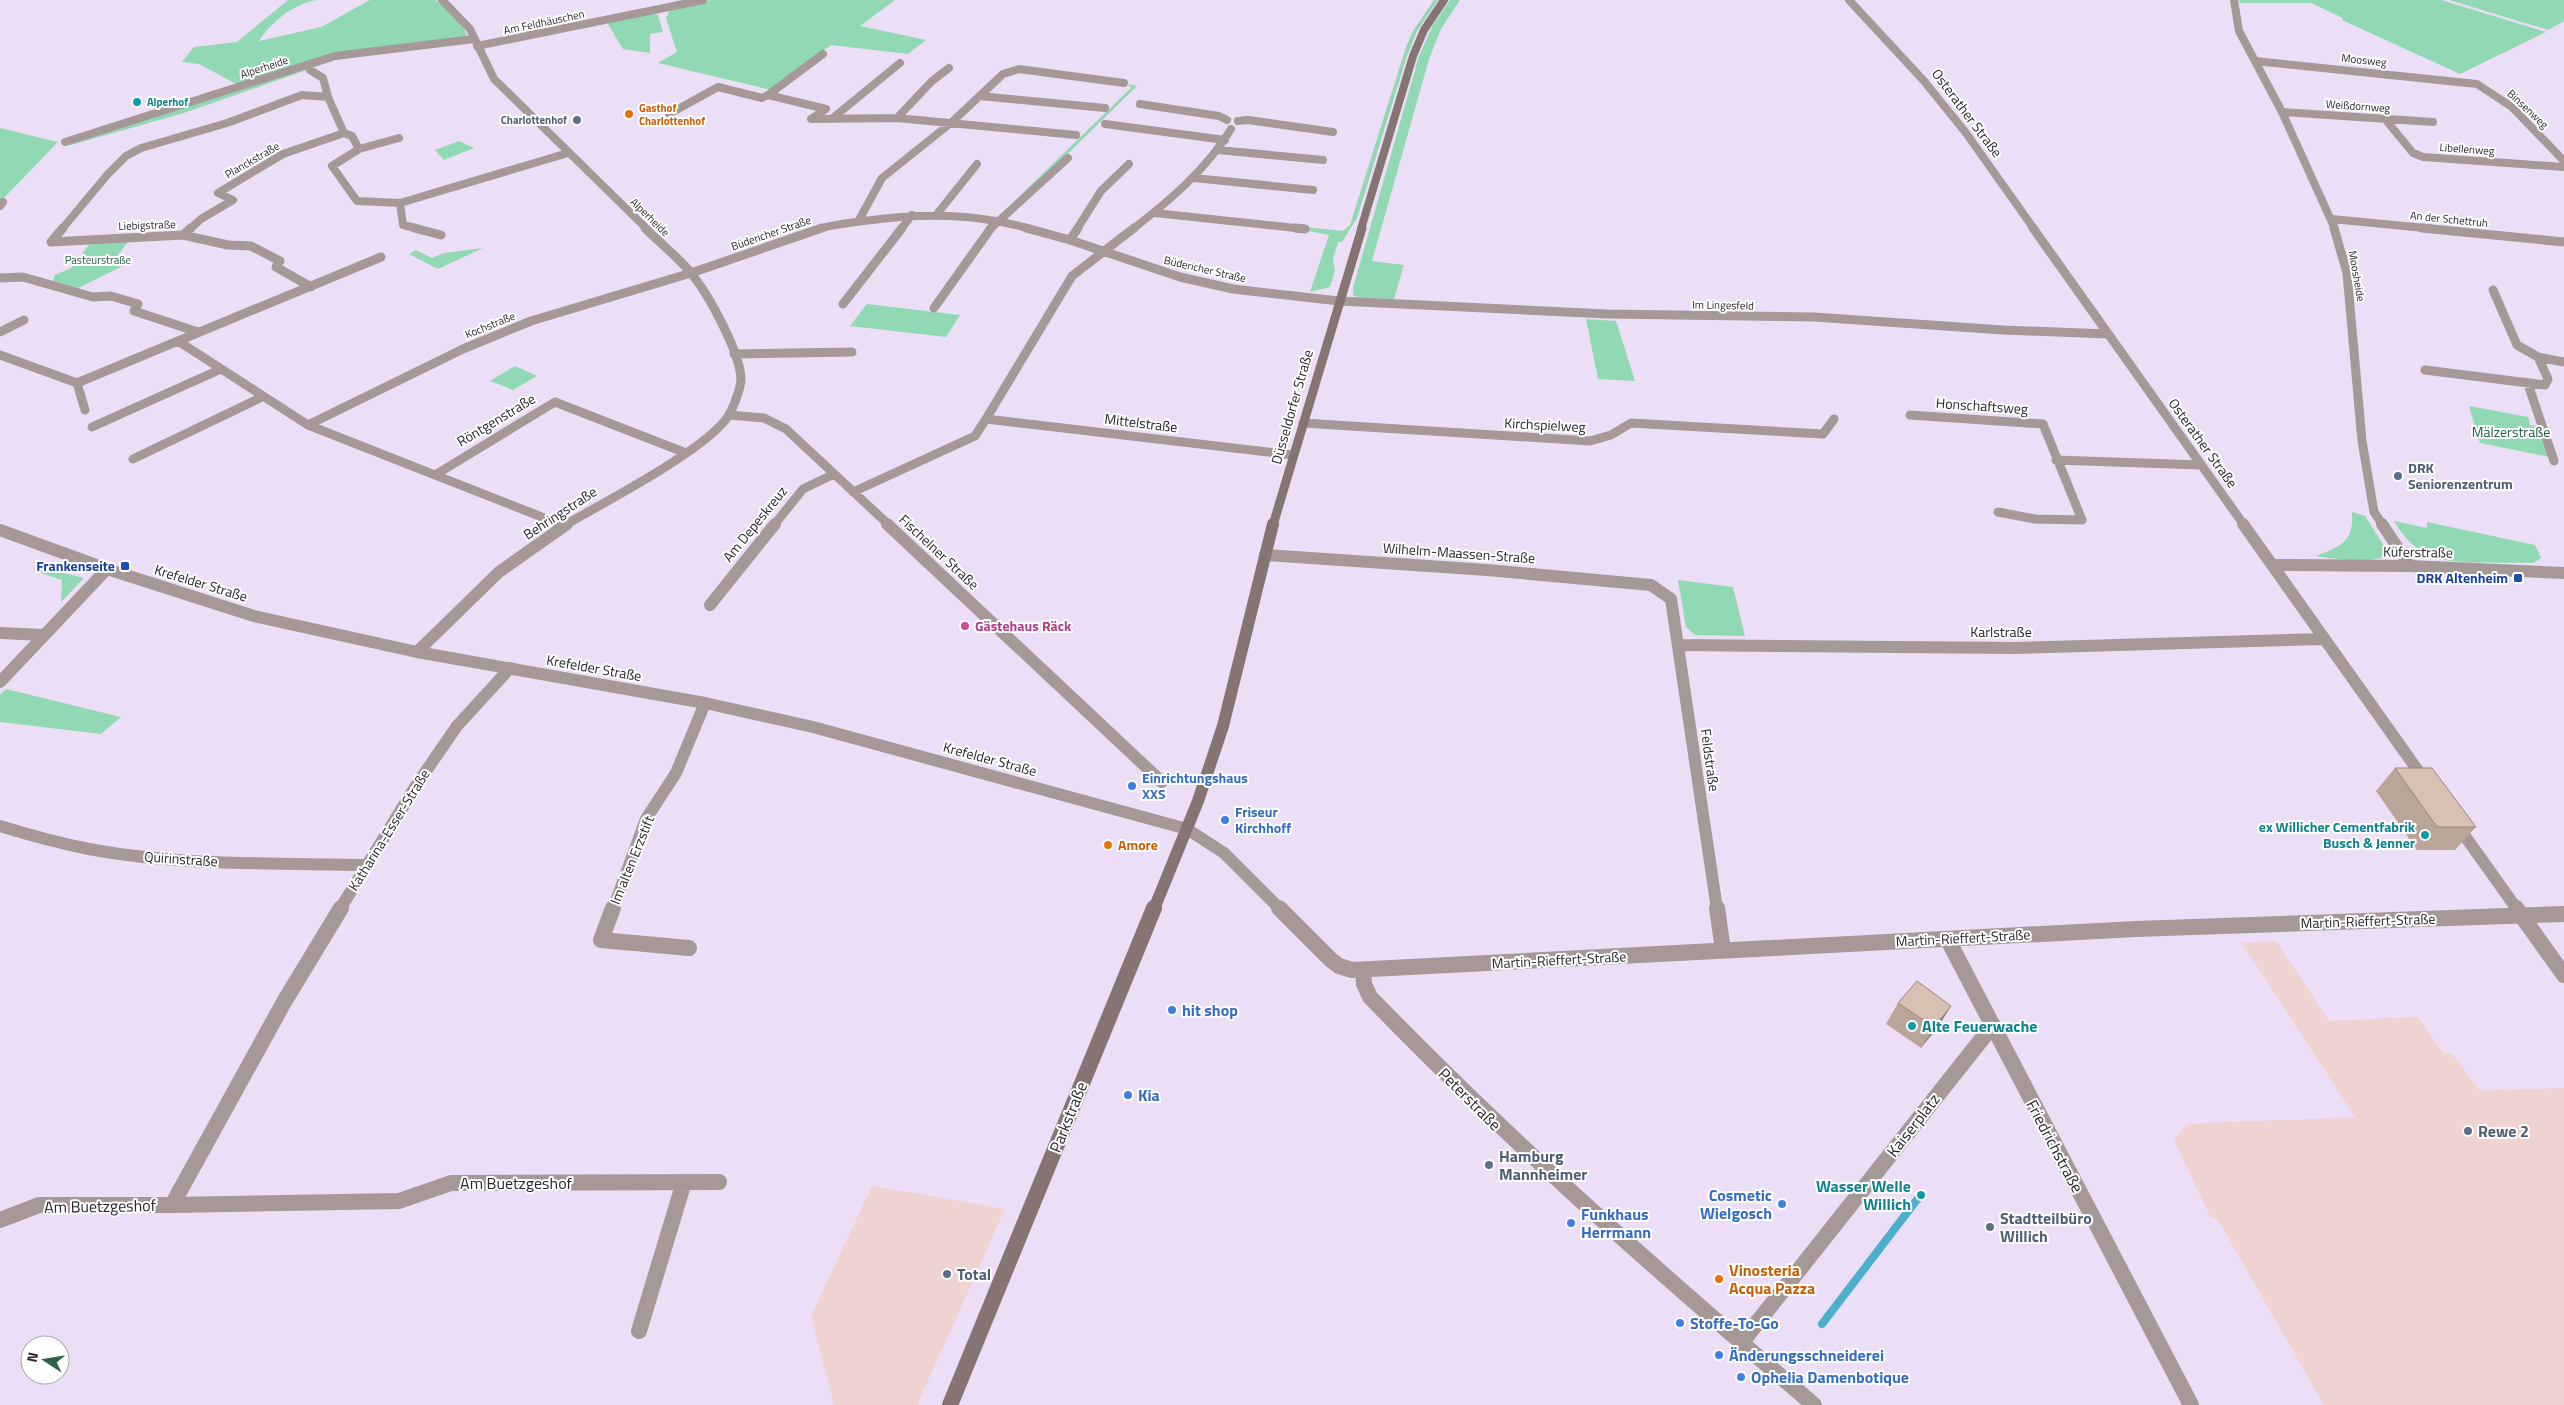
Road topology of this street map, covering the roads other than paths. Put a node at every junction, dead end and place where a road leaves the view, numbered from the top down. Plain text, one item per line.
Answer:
1 (442, 0) edge
2 (703, 0) edge
3 (1444, 0) edge
4 (1849, 0) edge
5 (2234, 0) edge
6 (476, 42) junction
7 (823, 54) dead end
8 (2255, 61) junction
9 (900, 63) dead end
10 (949, 68) dead end
11 (310, 70) dead end
12 (2471, 82) joint
13 (1124, 83) dead end
14 (327, 85) junction
15 (302, 95) junction
16 (768, 95) junction
17 (980, 96) junction
18 (328, 97) junction
19 (1140, 104) dead end
20 (1105, 108) dead end
21 (2282, 112) junction
22 (670, 114) dead end
23 (834, 118) junction
24 (897, 118) junction
25 (2385, 119) junction
26 (1227, 120) junction
27 (952, 122) junction
28 (1238, 122) junction
29 (2433, 122) dead end
30 (1105, 124) dead end
31 (1231, 129) junction
32 (1333, 132) dead end
33 (344, 134) junction
34 (1076, 135) dead end
35 (399, 138) dead end
36 (1226, 140) junction
37 (65, 142) dead end
38 (359, 149) junction
39 (1218, 150) junction
40 (568, 153) junction
41 (1068, 158) dead end
42 (1323, 160) dead end
43 (2564, 161) edge
44 (977, 164) dead end
45 (1130, 164) dead end
46 (2564, 166) edge
47 (1194, 178) junction
48 (1312, 190) dead end
49 (400, 204) junction
50 (1155, 213) junction
51 (937, 214) junction
52 (912, 215) junction
53 (2332, 219) junction
54 (860, 220) junction
55 (1001, 221) junction
56 (1304, 229) dead end
57 (183, 235) junction
58 (441, 235) dead end
59 (1070, 240) junction
60 (2564, 242) edge
61 (1102, 251) junction
62 (381, 257) dead end
63 (691, 273) junction
64 (0, 278) edge
65 (311, 287) junction
66 (2493, 290) dead end
67 (1339, 301) junction
68 (843, 304) dead end
69 (934, 308) dead end
70 (24, 320) dead end
71 (0, 332) edge
72 (198, 332) junction
73 (2107, 334) junction
74 (178, 341) junction
75 (852, 352) dead end
76 (734, 354) junction
77 (0, 355) edge
78 (2538, 357) junction
79 (2564, 362) edge
80 (220, 369) junction
81 (2425, 370) dead end
82 (77, 383) junction
83 (2528, 384) junction
84 (262, 397) junction
85 (85, 410) dead end
86 (729, 414) junction
87 (1910, 415) dead end
88 (986, 419) junction
89 (1834, 419) dead end
90 (1303, 423) junction
91 (308, 425) junction
92 (92, 427) dead end
93 (686, 453) junction
94 (1293, 455) junction
95 (133, 458) dead end
96 (2056, 460) junction
97 (2554, 461) dead end
98 (2200, 465) junction
99 (834, 474) junction
100 (435, 475) junction
101 (853, 492) junction
102 (1998, 512) dead end
103 (564, 526) junction
104 (0, 530) edge
105 (1264, 555) junction
106 (2272, 565) junction
107 (2410, 566) junction
108 (106, 569) junction
109 (2564, 573) edge
110 (1651, 585) joint
111 (710, 605) dead end
112 (0, 633) edge
113 (44, 635) junction
114 (2324, 639) junction
115 (1678, 645) junction
116 (417, 652) junction
117 (510, 668) junction
118 (0, 682) edge
119 (705, 703) junction
120 (1162, 782) dead end
121 (2432, 790) edge
122 (2449, 814) edge
123 (0, 826) edge
124 (1186, 829) junction
125 (366, 865) junction
126 (2520, 914) junction
127 (2564, 914) edge
128 (1948, 940) junction
129 (689, 948) dead end
130 (1723, 950) junction
131 (1363, 971) junction
132 (2564, 975) edge
133 (284, 1002) joint
134 (1993, 1025) junction
135 (684, 1182) junction
136 (719, 1182) dead end
137 (172, 1205) junction
138 (0, 1220) edge
139 (638, 1331) dead end
140 (1741, 1343) junction
141 (950, 1405) edge
142 (1814, 1405) edge
143 (2190, 1405) edge

1 - 6 street, Alperheide
2 - 6 street, Am Feldhäuschen
3 - 67 main road, Düsseldorfer Straße
4 - 73 street, Osterather Straße
5 - 8 street, Moosheide
6 - 37 street, Alperheide
6 - 40 street, Alperheide
7 - 16 street
8 - 12 street, Moosweg
8 - 21 street, Moosheide
9 - 23 street
10 - 24 street
11 - 14 street
12 - 43 street, Binsenweg
13 - 17 street
14 - 15 street, Liebigstraße
14 - 18 street
15 - 18 street, Liebigstraße
15 - 57 street, Liebigstraße
16 - 22 street
16 - 23 street
17 - 20 street
17 - 27 street
18 - 33 street
19 - 26 street
21 - 25 street, Weißdornweg
21 - 53 street, Moosheide
23 - 24 street
24 - 27 street
25 - 29 street, Weißdornweg
25 - 46 street, Libellenweg
26 - 28 street
26 - 31 street
27 - 34 street
27 - 54 street
28 - 31 street
28 - 32 street
30 - 36 street
31 - 36 street
33 - 38 street
33 - 57 street, Planckstraße
35 - 38 street
36 - 39 street
38 - 49 street
39 - 42 street
39 - 47 street
40 - 49 street
40 - 63 street, Alperheide
41 - 55 street
44 - 51 street
45 - 59 street
47 - 48 street
47 - 50 street
49 - 58 street
50 - 56 street
50 - 61 street
51 - 52 street, Büdericher Straße
51 - 55 street, Büdericher Straße
52 - 54 street, Büdericher Straße
52 - 68 street
53 - 60 street, An der Schettruh
53 - 107 street, Moosheide
54 - 63 street, Büdericher Straße
55 - 59 street, Büdericher Straße
55 - 69 street
57 - 65 street, Liebigstraße
59 - 61 street, Büdericher Straße
61 - 67 street, Büdericher Straße
61 - 88 street
62 - 65 street
63 - 76 street, Alperheide
63 - 91 street, Kochstraße
64 - 72 street
65 - 72 street
66 - 78 street
67 - 73 street, Im Lingesfeld
67 - 90 main road, Düsseldorfer Straße
70 - 71 street
72 - 74 street
73 - 98 street, Osterather Straße
74 - 80 street
74 - 82 street
75 - 76 street
76 - 86 street
77 - 82 street
78 - 79 street
78 - 83 street
80 - 84 street
80 - 92 street
81 - 83 street
82 - 85 street
83 - 97 street
84 - 91 street
84 - 95 street
86 - 93 street, Behringstraße
86 - 99 street, Fischelner Straße
87 - 96 street, Honschaftsweg
88 - 94 street, Mittelstraße
88 - 101 street
89 - 90 street, Kirchspielweg
90 - 94 main road, Düsseldorfer Straße
91 - 100 street
93 - 100 street, Röntgenstraße
93 - 103 street, Behringstraße
94 - 105 main road, Düsseldorfer Straße
96 - 98 street
96 - 102 street, Honschaftsweg
98 - 106 street, Osterather Straße
99 - 101 street, Fischelner Straße
99 - 111 street, Am Depeskreuz
100 - 103 street
101 - 120 street, Fischelner Straße
103 - 116 street, Behringstraße
104 - 108 street, Krefelder Straße
105 - 110 street, Wilhelm-Maassen-Straße
105 - 124 main road, Düsseldorfer Straße
106 - 107 street, Küferstraße
106 - 114 street, Osterather Straße
107 - 109 street, Küferstraße
108 - 113 street
108 - 116 street, Krefelder Straße
110 - 115 street, Feldstraße
112 - 113 street
113 - 118 street
114 - 115 street, Karlstraße
114 - 121 street, Osterather Straße
115 - 130 street, Feldstraße
116 - 117 street, Krefelder Straße
117 - 119 street, Krefelder Straße
117 - 125 street, Katharina-Esser-Straße
119 - 124 street, Krefelder Straße
119 - 129 street, Im alten Erzstift
122 - 126 street
123 - 125 street, Quirinstraße
124 - 131 street
124 - 141 main road, Parkstraße
125 - 133 street, Katharina-Esser-Straße
126 - 127 street, Martin-Rieffert-Straße
126 - 128 street, Martin-Rieffert-Straße
126 - 132 street
128 - 130 street, Martin-Rieffert-Straße
128 - 134 street, Friedrichstraße
130 - 131 street, Martin-Rieffert-Straße
131 - 140 street, Peterstraße
133 - 137 street, Am Buetzgeshof
134 - 140 street, Kaiserplatz
134 - 143 street, Friedrichstraße
135 - 136 street, Am Buetzgeshof
135 - 137 street, Am Buetzgeshof
135 - 139 street
137 - 138 street, Am Buetzgeshof
140 - 142 street, Peterstraße

